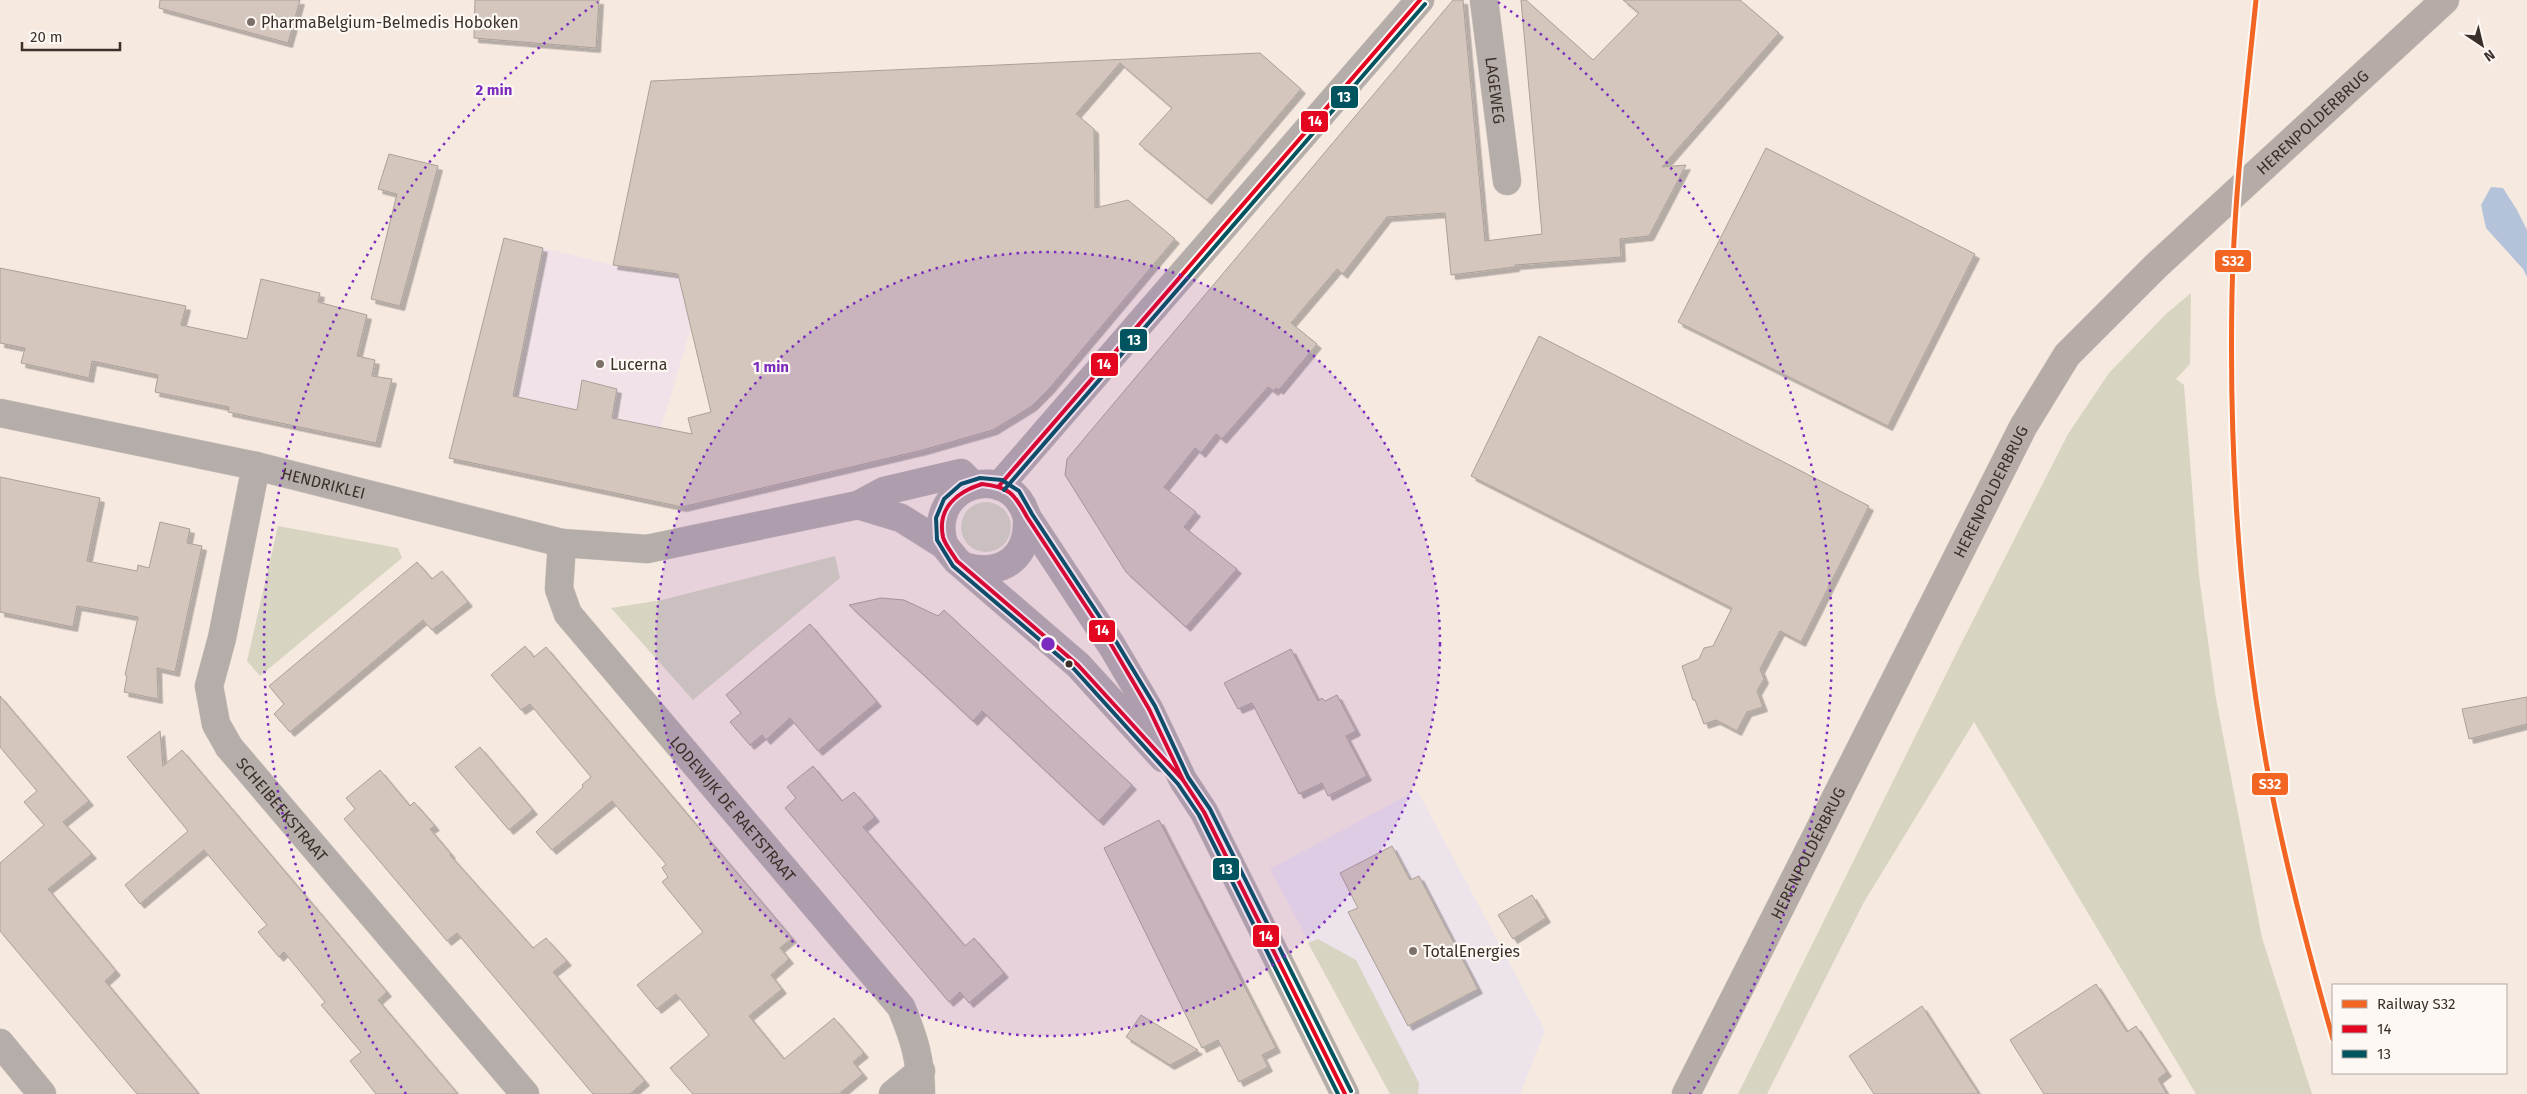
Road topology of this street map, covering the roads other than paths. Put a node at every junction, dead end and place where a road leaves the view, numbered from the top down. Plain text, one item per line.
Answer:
1 (1420, 0) edge
2 (1484, 0) edge
3 (2445, 0) edge
4 (1507, 181) dead end
5 (0, 413) edge
6 (256, 466) junction
7 (986, 485) junction
8 (858, 505) junction
9 (1027, 517) junction
10 (562, 543) junction
11 (944, 545) junction
12 (966, 567) junction
13 (1183, 780) junction
14 (0, 1043) edge
15 (921, 1082) edge
16 (42, 1094) edge
17 (525, 1094) edge
18 (893, 1094) edge
19 (1345, 1094) edge
20 (1686, 1094) edge

1 - 7 street
2 - 4 street, LAGEWEG
3 - 20 street, HERENPOLDERBRUG
5 - 6 street, HENDRIKLEI
6 - 10 street, HENDRIKLEI
6 - 17 street, SCHEIBEEKSTRAAT
7 - 8 street
7 - 9 street
7 - 11 street
8 - 10 street, HENDRIKLEI
8 - 11 street
9 - 12 street
9 - 13 street
10 - 15 street, LODEWIJK DE RAETSTRAAT
11 - 12 street
12 - 13 street
13 - 19 street
14 - 16 street
15 - 18 street, LODEWIJK DE RAETSTRAAT

